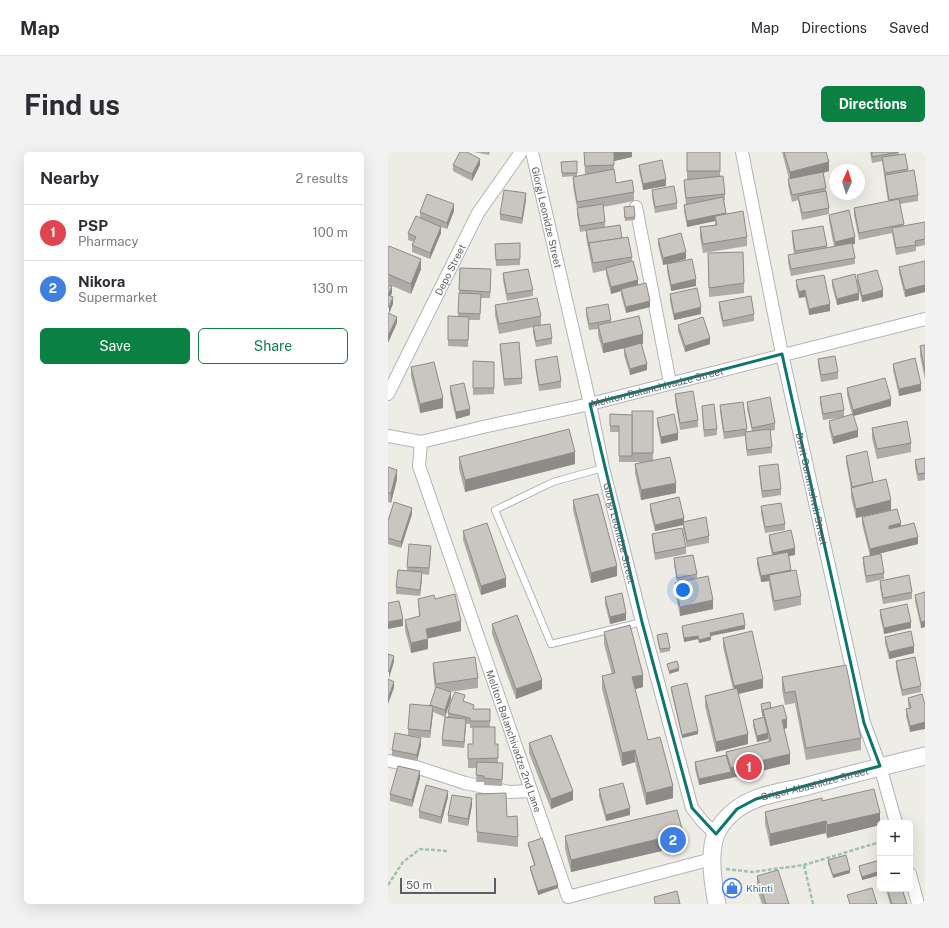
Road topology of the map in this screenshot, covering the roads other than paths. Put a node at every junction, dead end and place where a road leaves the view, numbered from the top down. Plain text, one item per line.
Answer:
1 (521, 152) edge
2 (532, 152) edge
3 (742, 152) edge
4 (636, 207) edge
5 (925, 319) edge
6 (782, 354) junction
7 (670, 383) junction
8 (388, 394) edge
9 (590, 404) junction
10 (388, 436) edge
11 (421, 442) junction
12 (603, 468) junction
13 (642, 622) junction
14 (925, 756) edge
15 (390, 761) dead end
16 (880, 766) junction
17 (531, 791) junction
18 (895, 820) edge
19 (716, 834) junction
20 (712, 863) junction
21 (913, 885) edge
22 (717, 904) edge
23 (918, 904) edge

1 - 8 street, Depo Street
2 - 9 street, Giorgi Leonidze Street
3 - 6 street, Davit Guramishvili Street
4 - 7 street
5 - 6 street, Meliton Balanchivadze Street
6 - 7 street, Meliton Balanchivadze Street
6 - 16 street, Davit Guramishvili Street
7 - 9 street, Meliton Balanchivadze Street
9 - 11 street, Meliton Balanchivadze Street
9 - 12 street, Giorgi Leonidze Street
10 - 11 street, Meliton Balanchivadze Street
11 - 17 street, Meliton Balanchivadze 2nd Lane
12 - 13 street, Giorgi Leonidze Street
12 - 13 lane
13 - 19 street, Giorgi Leonidze Street
14 - 16 street, Grigol Abashidze Street
15 - 17 street
16 - 18 street, Davit Guramishvili Street
16 - 19 street, Grigol Abashidze Street
17 - 20 street, Meliton Balanchivadze 2nd Lane
19 - 20 street
20 - 22 street
21 - 23 street

